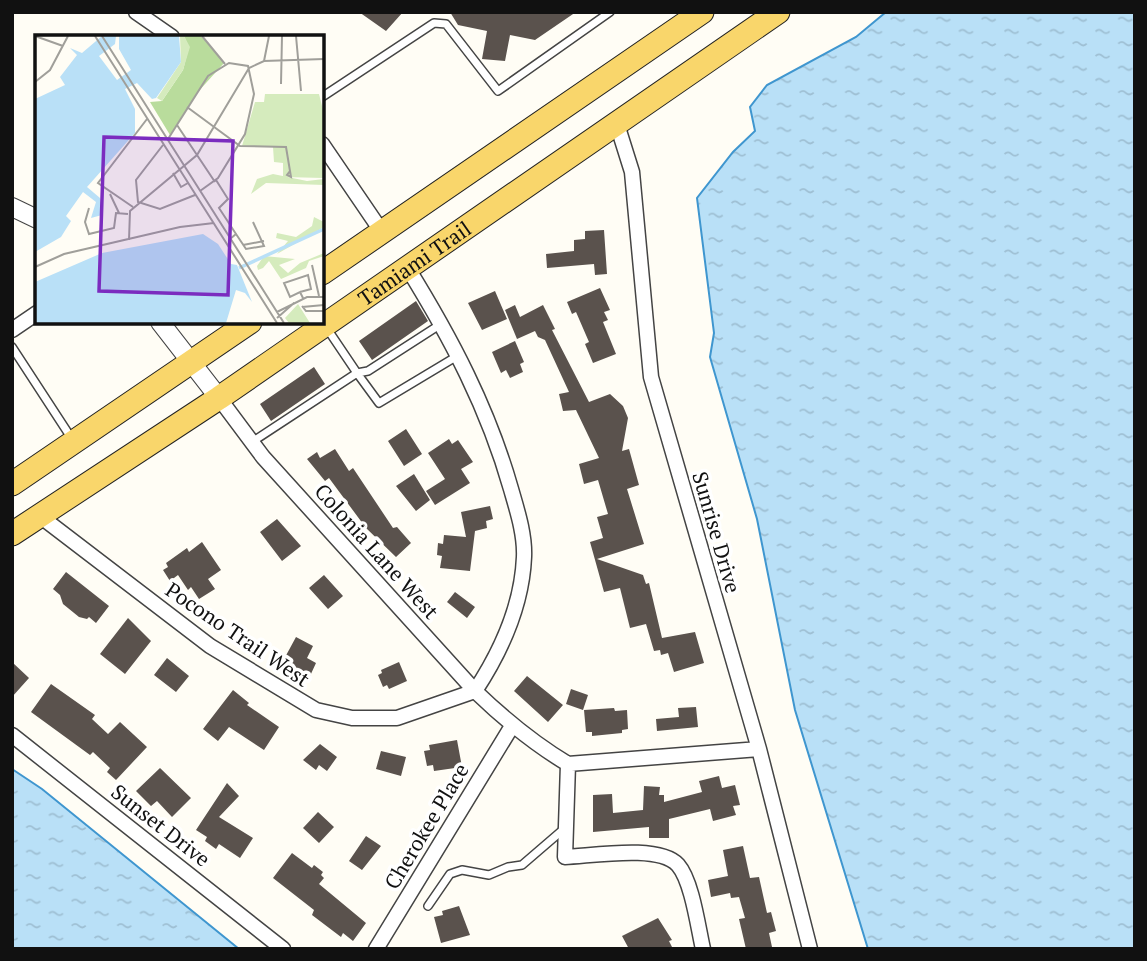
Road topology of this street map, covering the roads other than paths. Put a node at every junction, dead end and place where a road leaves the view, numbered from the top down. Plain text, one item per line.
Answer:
1 (136, 12) edge
2 (610, 12) edge
3 (702, 12) edge
4 (778, 12) edge
5 (169, 35) edge
6 (324, 96) edge
7 (616, 121) junction
8 (324, 147) edge
9 (12, 207) edge
10 (35, 218) edge
11 (382, 232) junction
12 (407, 267) junction
13 (324, 272) edge
14 (35, 314) edge
15 (442, 323) junction
16 (162, 324) edge
17 (247, 324) edge
18 (325, 324) junction
19 (12, 330) edge
20 (12, 347) edge
21 (459, 355) junction
22 (191, 362) junction
23 (356, 373) junction
24 (219, 398) junction
25 (251, 442) junction
26 (74, 443) junction
27 (12, 484) edge
28 (40, 516) junction
29 (12, 534) edge
30 (475, 691) junction
31 (512, 726) junction
32 (12, 735) edge
33 (759, 749) junction
34 (568, 764) junction
35 (566, 828) junction
36 (428, 906) dead end
37 (283, 949) edge
38 (376, 949) edge
39 (703, 949) edge
40 (810, 949) edge

1 - 5 street
2 - 6 lane
3 - 11 main road, Tamiami Trail
4 - 7 main road, Tamiami Trail
7 - 12 main road, Tamiami Trail
7 - 33 street, Sunrise Drive
8 - 11 street
9 - 10 street
11 - 13 main road, Tamiami Trail
12 - 15 street
12 - 18 main road, Tamiami Trail
14 - 19 street
15 - 21 street
15 - 23 lane
16 - 22 street
17 - 22 main road
18 - 23 lane
18 - 24 main road, Tamiami Trail
20 - 26 lane
21 - 23 lane
21 - 30 street
22 - 24 street
22 - 26 main road
23 - 25 lane
24 - 25 street, Colonia Lane West
24 - 28 main road, Tamiami Trail
25 - 30 street, Colonia Lane West
26 - 27 main road
28 - 29 main road, Tamiami Trail
28 - 30 street, Pocono Trail West
30 - 31 street, Colonia Lane West
31 - 34 street, Colonia Lane West
31 - 38 street, Cherokee Place
32 - 37 street, Sunset Drive
33 - 34 street
33 - 40 street, Sunrise Drive
34 - 35 street
35 - 36 lane
35 - 39 street

